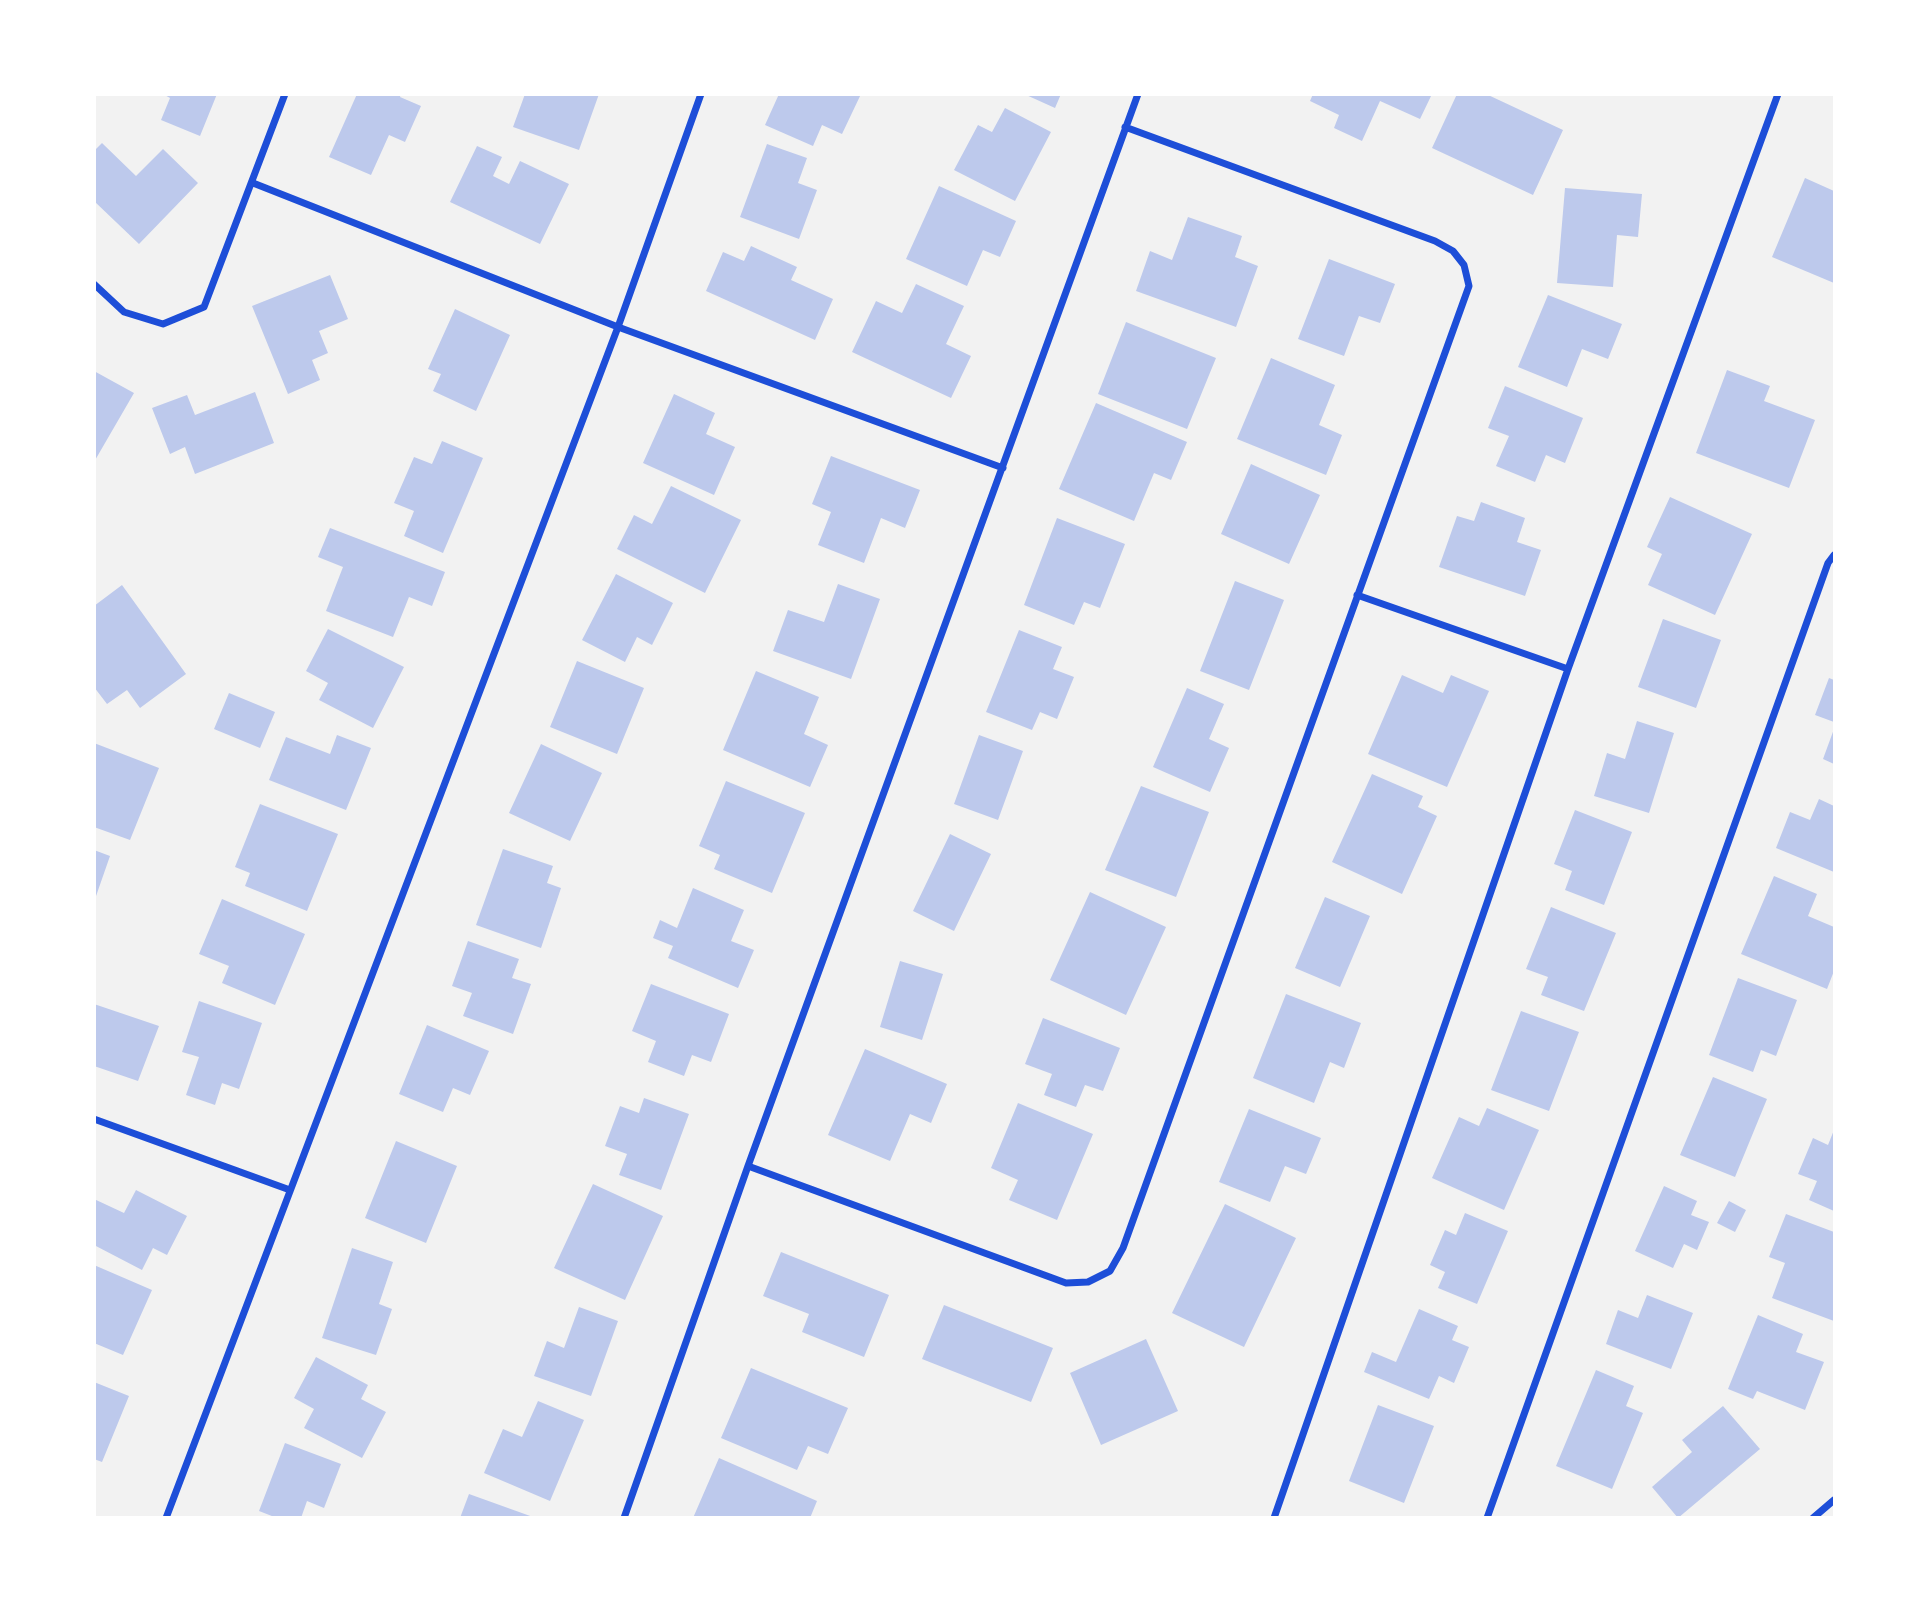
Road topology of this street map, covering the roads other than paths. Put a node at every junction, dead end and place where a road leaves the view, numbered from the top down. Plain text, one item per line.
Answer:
1 (285, 94) edge
2 (701, 94) edge
3 (1138, 94) edge
4 (1778, 94) edge
5 (1125, 127) junction
6 (253, 183) junction
7 (94, 284) edge
8 (618, 327) junction
9 (1003, 468) junction
10 (1835, 555) edge
11 (1357, 595) junction
12 (1568, 669) junction
13 (94, 1119) edge
14 (748, 1166) junction
15 (290, 1190) junction
16 (1835, 1500) edge
17 (166, 1517) edge
18 (624, 1517) edge
19 (1273, 1517) edge
20 (1486, 1517) edge
21 (1813, 1517) edge

1 - 6 street
2 - 8 street
3 - 5 street
4 - 12 street
5 - 9 street
5 - 11 street
6 - 7 street
6 - 8 street
8 - 9 street
8 - 15 street
9 - 14 street
10 - 20 street
11 - 12 street
11 - 14 street
12 - 19 street
13 - 15 street
14 - 18 street
15 - 17 street
16 - 21 street

